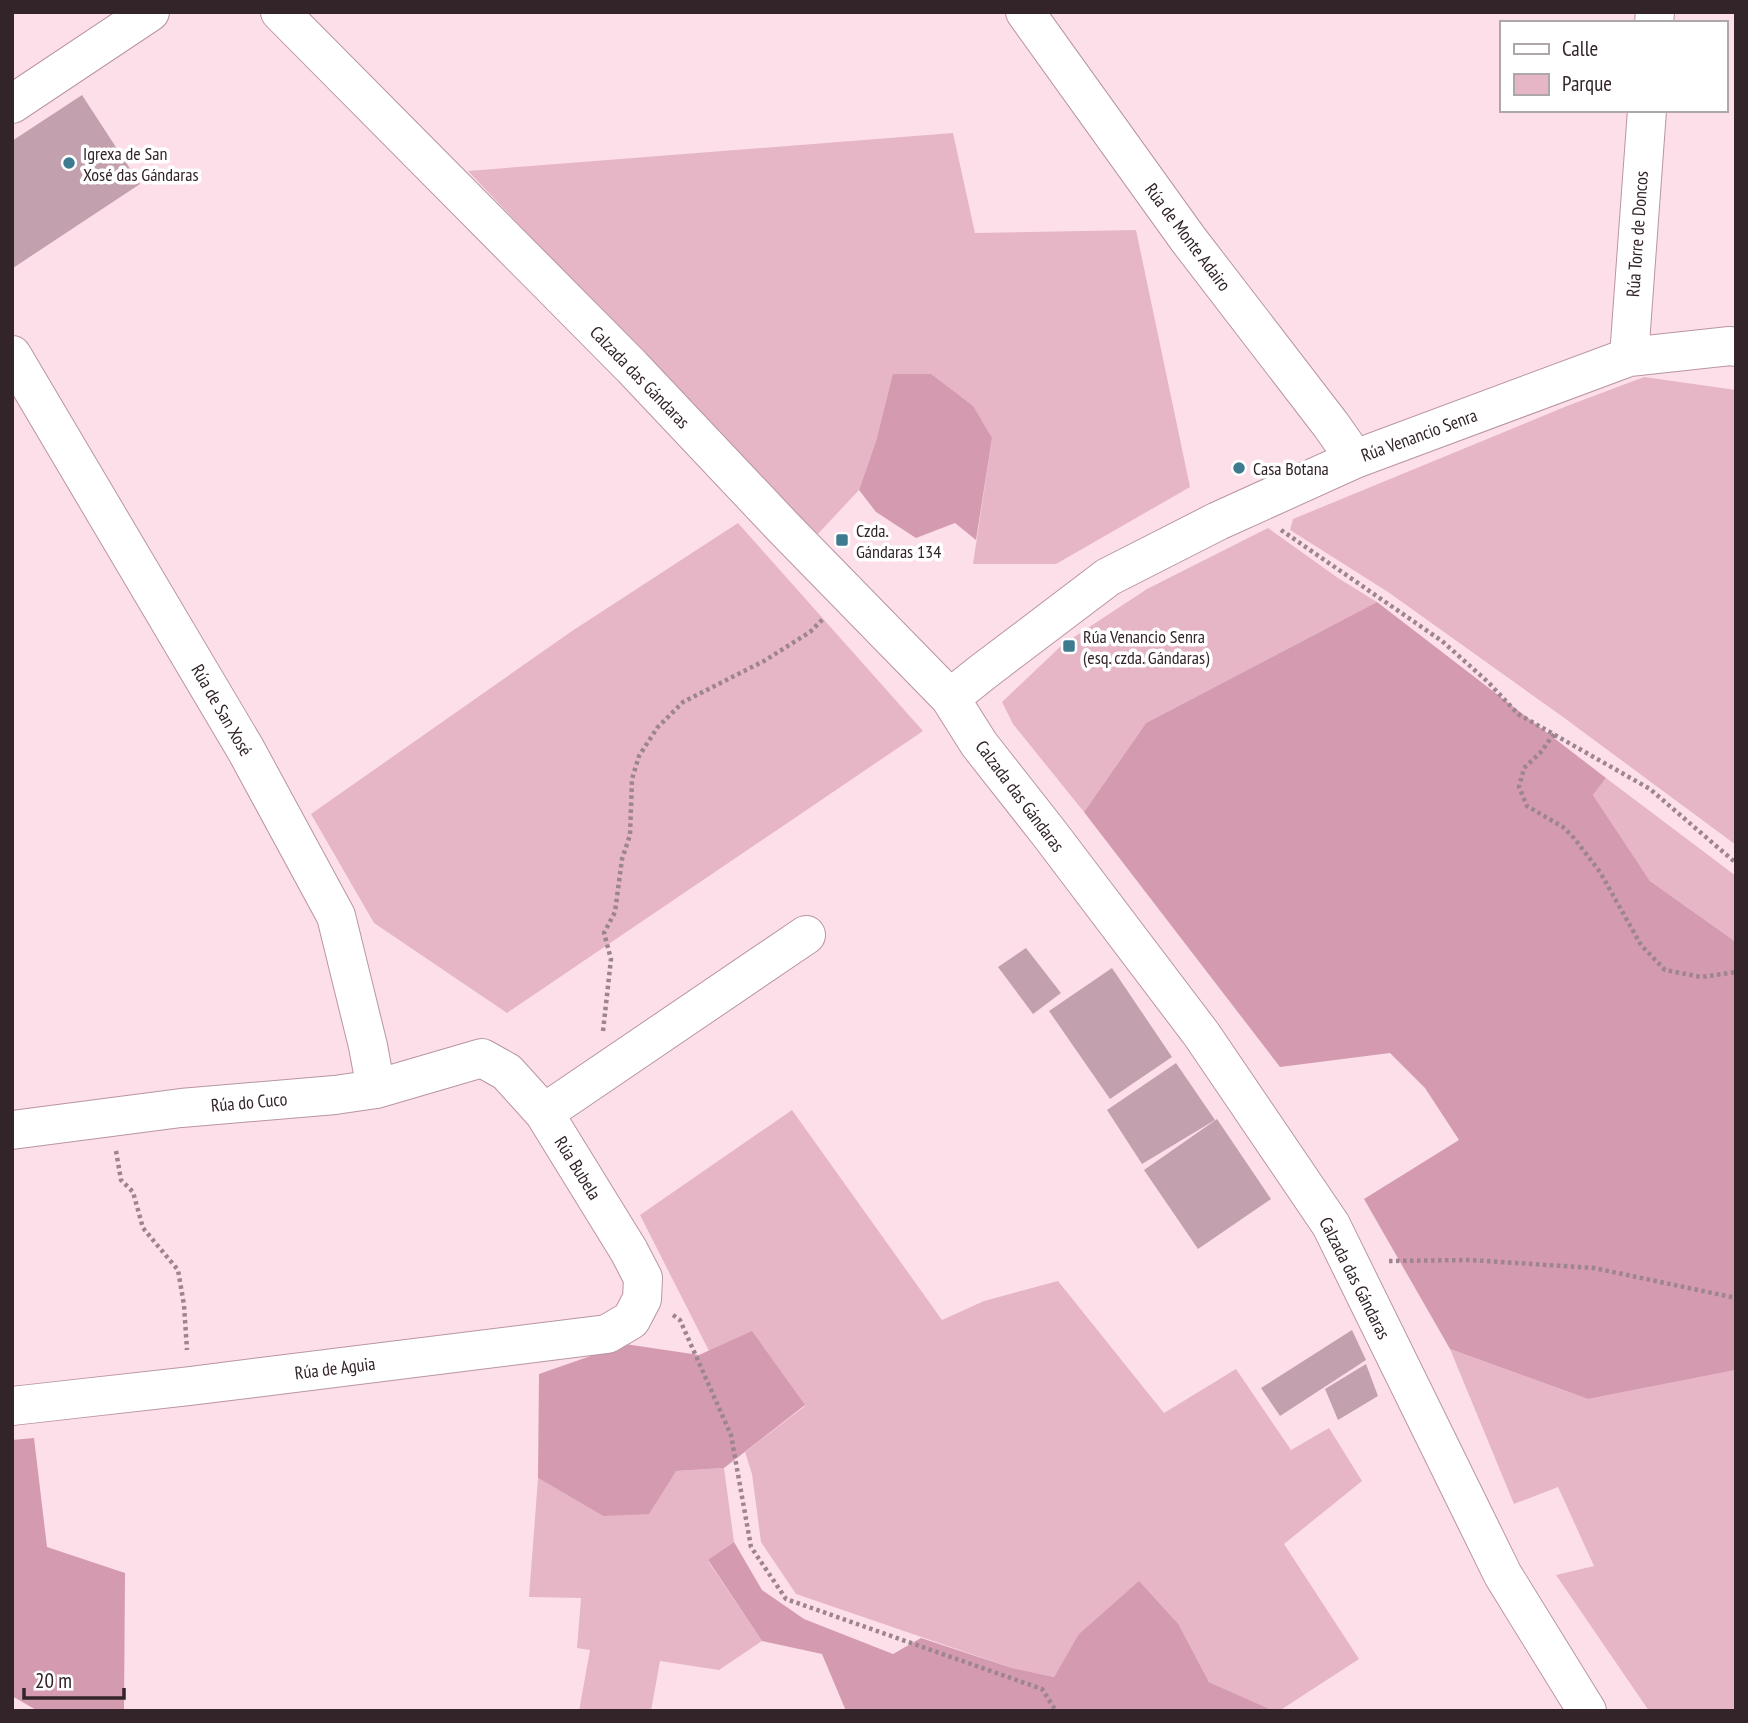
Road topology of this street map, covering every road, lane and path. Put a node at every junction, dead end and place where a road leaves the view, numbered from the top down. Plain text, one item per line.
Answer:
1 (150, 12) edge
2 (280, 12) edge
3 (1025, 12) edge
4 (12, 104) edge
5 (1647, 112) edge
6 (1736, 347) edge
7 (12, 355) edge
8 (1629, 357) junction
9 (1355, 459) junction
10 (1259, 502) junction
11 (828, 614) dead end
12 (950, 698) junction
13 (1554, 734) junction
14 (1736, 863) edge
15 (806, 935) dead end
16 (1736, 972) edge
17 (482, 1058) joint
18 (618, 1063) junction
19 (376, 1088) junction
20 (544, 1113) junction
21 (102, 1118) junction
22 (12, 1130) edge
23 (1389, 1261) dead end
24 (1736, 1297) edge
25 (642, 1299) junction
26 (190, 1386) junction
27 (12, 1406) edge
28 (1056, 1711) edge
29 (1587, 1711) edge

1 - 4 street
2 - 12 street, Calzada das Gándaras
3 - 9 street, Rúa de Monte Adairo
5 - 8 street, Rúa Torre de Doncos
6 - 8 street, Rúa Venancio Senra
7 - 19 street, Rúa de San Xosé
8 - 9 street, Rúa Venancio Senra
9 - 10 street, Rúa Venancio Senra
10 - 12 street, Rúa Venancio Senra
10 - 13 path
11 - 18 path
12 - 29 street, Calzada das Gándaras
13 - 14 path
13 - 16 path
15 - 18 street
17 - 19 street, Rúa do Cuco
17 - 20 street, Rúa Bubela
18 - 20 street
19 - 21 street, Rúa do Cuco
20 - 25 street, Rúa Bubela
21 - 22 street, Rúa do Cuco
21 - 26 path
23 - 24 path
25 - 26 street, Rúa de Aguia
25 - 28 path
26 - 27 street, Rúa de Aguia

